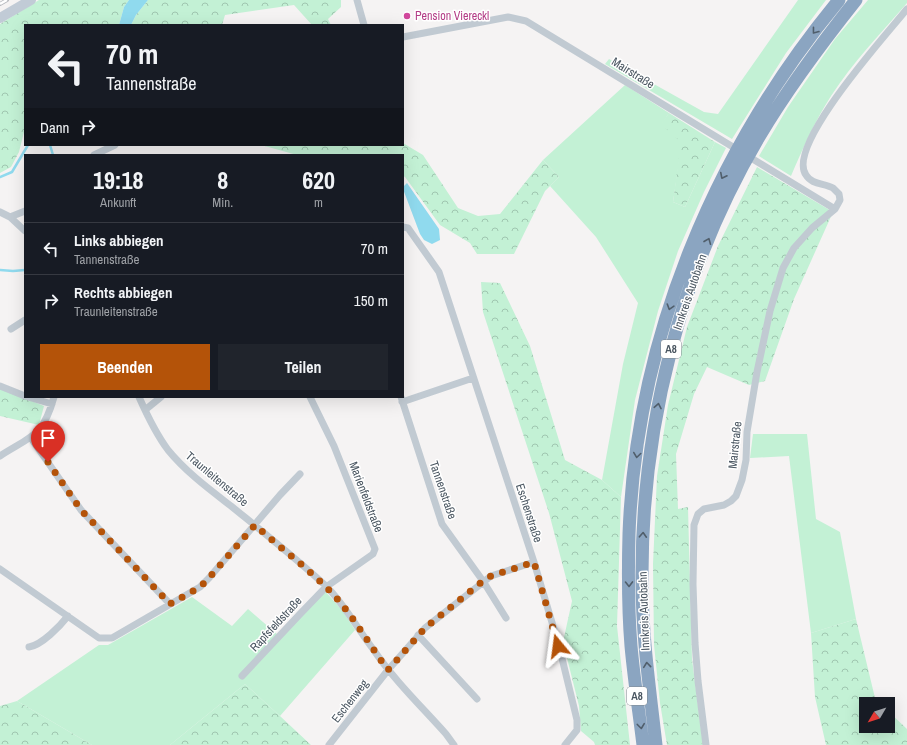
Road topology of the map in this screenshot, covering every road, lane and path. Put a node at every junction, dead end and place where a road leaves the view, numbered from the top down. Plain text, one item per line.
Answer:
1 (31, 0) edge
2 (358, 0) edge
3 (839, 0) edge
4 (856, 0) edge
5 (907, 9) edge
6 (0, 18) edge
7 (364, 24) edge
8 (404, 36) edge
9 (113, 146) edge
10 (96, 154) edge
11 (835, 209) junction
12 (24, 211) edge
13 (0, 212) edge
14 (10, 217) junction
15 (404, 227) edge
16 (24, 229) edge
17 (24, 321) edge
18 (11, 329) dead end
19 (473, 378) junction
20 (0, 386) edge
21 (24, 396) edge
22 (34, 398) edge
23 (139, 398) edge
24 (160, 398) edge
25 (310, 398) edge
26 (401, 400) edge
27 (53, 401) edge
28 (145, 410) junction
29 (31, 438) junction
30 (0, 456) edge
31 (300, 474) dead end
32 (255, 525) junction
33 (534, 562) junction
34 (0, 569) edge
35 (483, 581) junction
36 (326, 587) junction
37 (170, 604) junction
38 (68, 616) junction
39 (506, 618) dead end
40 (418, 635) junction
41 (29, 647) dead end
42 (388, 670) junction
43 (242, 676) dead end
44 (477, 699) dead end
45 (329, 745) edge
46 (454, 745) edge
47 (565, 745) edge
48 (643, 745) edge
49 (656, 745) edge
50 (706, 745) edge

1 - 6 main road
2 - 7 street
3 -> 48 highway, Innkreis Autobahn / A8
49 -> 4 highway, Innkreis Autobahn / A8
5 - 11 street
8 - 11 street, Mairstraße
9 - 10 street
11 - 50 street, Mairstraße
12 - 14 street
13 - 14 street
14 - 16 street
15 - 19 street, Eschenstraße
17 - 18 street
19 - 26 street
19 - 33 street, Eschenstraße
20 - 21 street
22 - 27 street
23 - 28 street, Traunleitenstraße
24 - 28 street
25 - 36 street, Marienfeldstraße
26 - 35 street, Tannenstraße
27 - 29 street
28 - 32 street, Traunleitenstraße
29 - 30 street
29 - 37 street
31 - 32 street
32 - 36 street, Traunleitenstraße
32 - 37 street
33 - 35 street
33 - 47 street, Eschenstraße
34 - 38 street
35 - 39 street, Tannenstraße
35 - 40 street
36 - 42 street, Traunleitenstraße
36 - 43 street, Rapfsfeldstraße
37 - 38 street
38 - 41 street
40 - 42 street
40 - 44 street
42 - 45 street, Eschenweg
42 - 46 street, Traunleitenstraße

